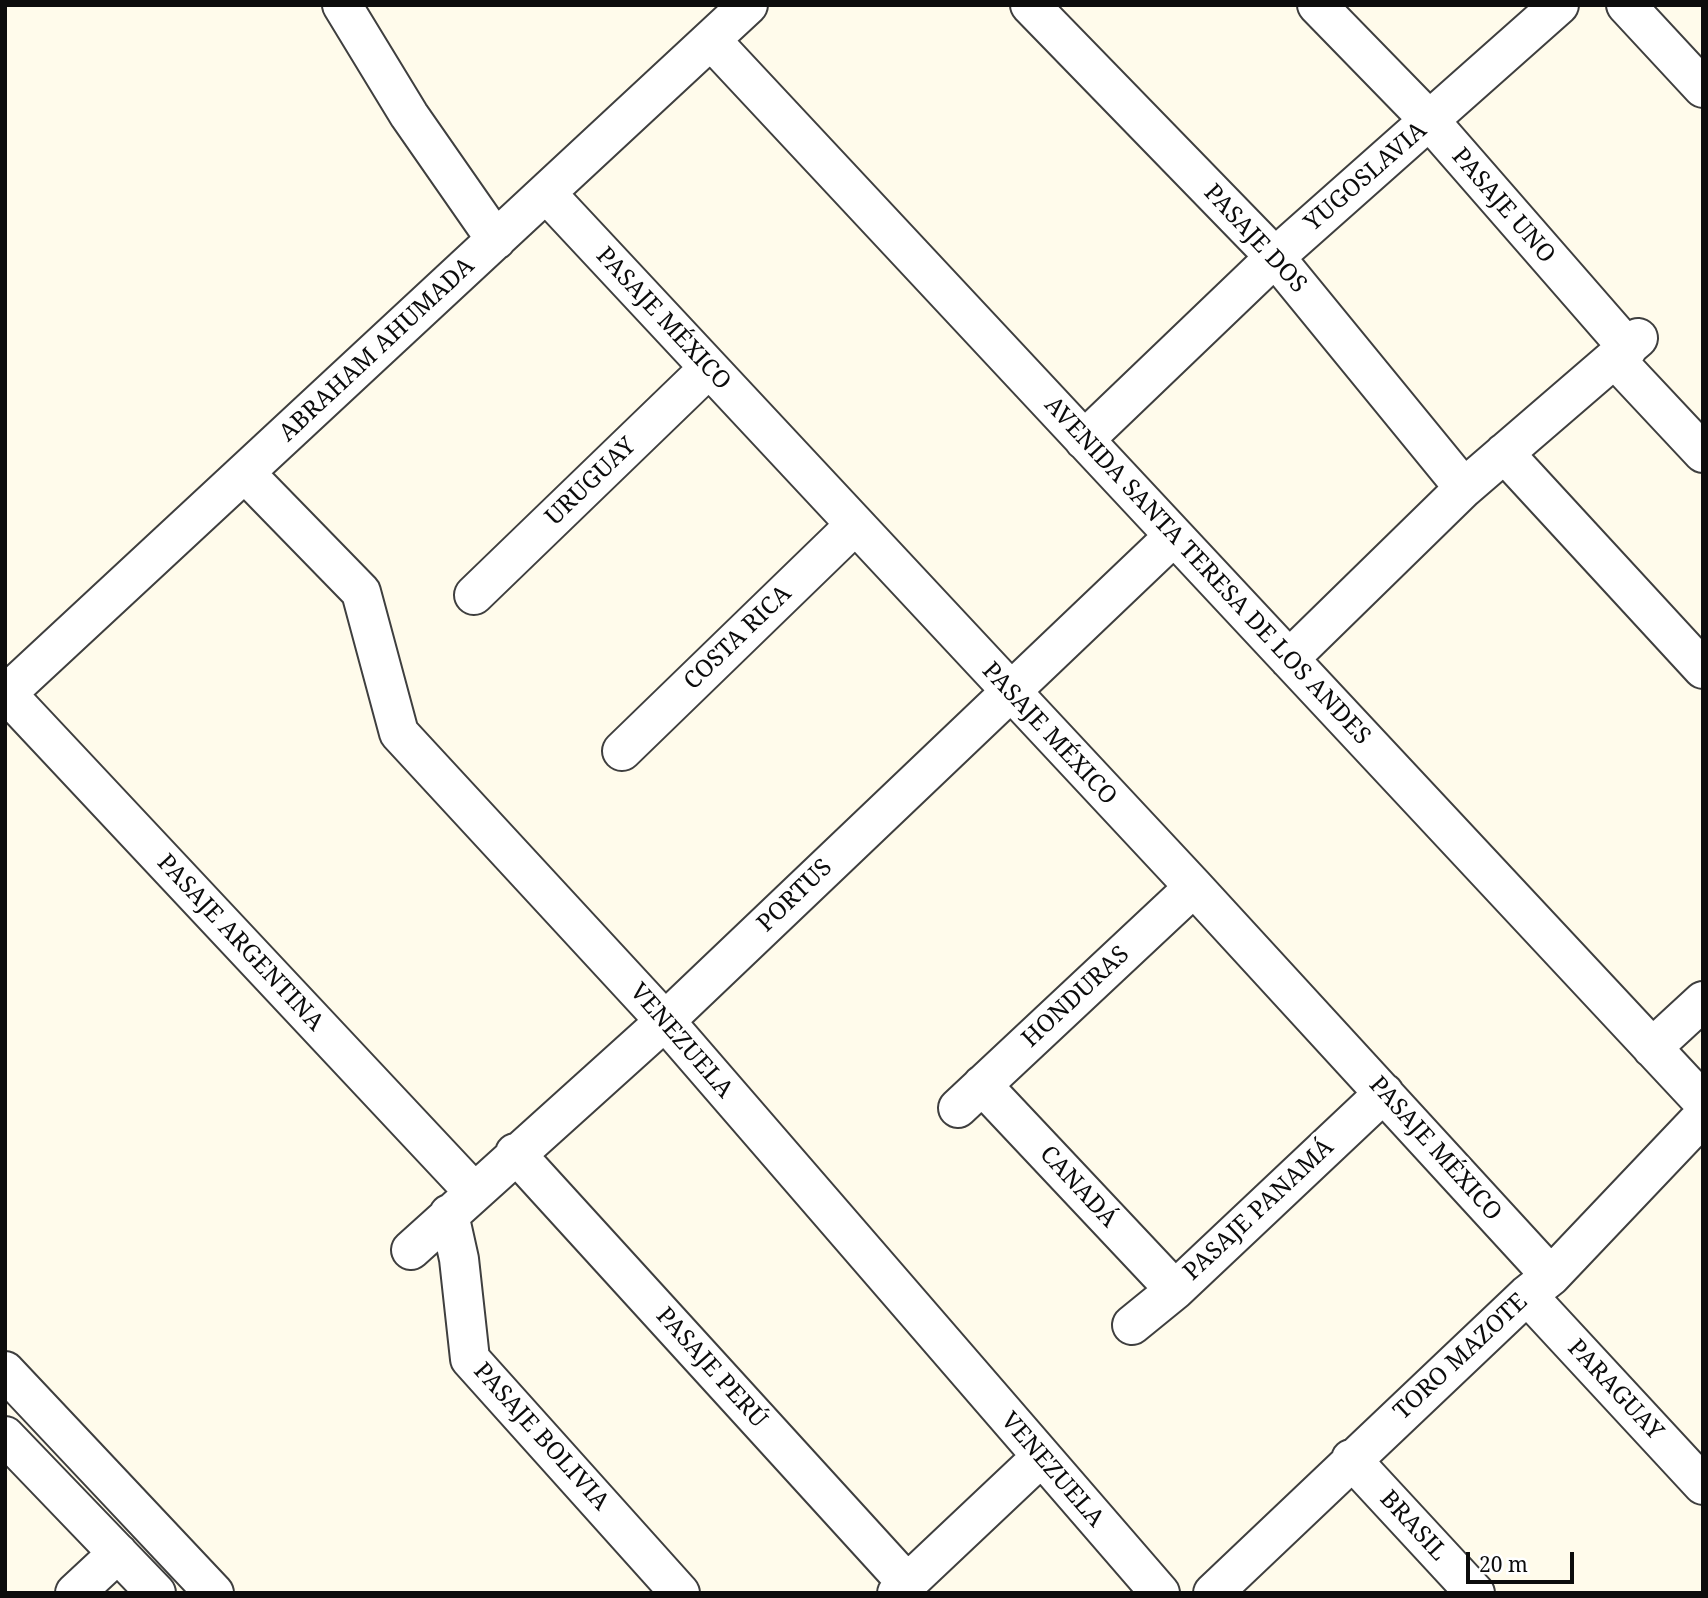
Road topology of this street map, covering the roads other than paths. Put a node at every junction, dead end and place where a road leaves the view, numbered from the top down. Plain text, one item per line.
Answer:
1 (342, 5) edge
2 (748, 5) edge
3 (1030, 5) edge
4 (1317, 5) edge
5 (1559, 5) edge
6 (1626, 5) edge
7 (711, 40) junction
8 (1703, 89) edge
9 (1430, 121) junction
10 (546, 193) junction
11 (496, 240) junction
12 (1275, 257) junction
13 (1627, 349) junction
14 (709, 368) junction
15 (1084, 440) junction
16 (1504, 453) junction
17 (1703, 453) edge
18 (245, 473) junction
19 (1465, 488) junction
20 (855, 525) junction
21 (1174, 536) junction
22 (474, 595) dead end
23 (1289, 659) junction
24 (1703, 669) edge
25 (1009, 692) junction
26 (6, 694) edge
27 (622, 751) dead end
28 (1194, 887) junction
29 (1703, 1001) edge
30 (665, 1021) junction
31 (1652, 1048) junction
32 (1384, 1093) junction
33 (970, 1096) joint
34 (1703, 1102) edge
35 (1703, 1116) edge
36 (515, 1153) junction
37 (462, 1203) junction
38 (411, 1250) dead end
39 (1539, 1286) junction
40 (1175, 1290) junction
41 (1132, 1325) dead end
42 (5, 1371) edge
43 (5, 1436) edge
44 (1040, 1458) junction
45 (1351, 1460) junction
46 (1703, 1485) edge
47 (118, 1553) junction
48 (902, 1588) edge
49 (75, 1593) edge
50 (156, 1593) edge
51 (214, 1593) edge
52 (680, 1593) edge
53 (1160, 1593) edge
54 (1213, 1593) edge
55 (1475, 1593) edge

1 - 11 street
2 - 7 street, ABRAHAM AHUMADA
3 - 12 street, PASAJE DOS
4 - 9 street, PASAJE UNO
5 - 9 street, YUGOSLAVIA
6 - 8 street
7 - 10 street, ABRAHAM AHUMADA
7 - 15 street, AVENIDA SANTA TERESA DE LOS ANDES
9 - 12 street, YUGOSLAVIA
9 - 13 street, PASAJE UNO
10 - 11 street, ABRAHAM AHUMADA
10 - 14 street, PASAJE MÉXICO
11 - 18 street, ABRAHAM AHUMADA
12 - 15 street, YUGOSLAVIA
12 - 19 street, PASAJE DOS
13 - 16 street
13 - 17 street, PASAJE UNO
14 - 20 street, PASAJE MÉXICO
14 - 22 street, URUGUAY
15 - 21 street, AVENIDA SANTA TERESA DE LOS ANDES
16 - 19 street
16 - 24 street
18 - 26 street, ABRAHAM AHUMADA
18 - 30 street, VENEZUELA
19 - 23 street
20 - 25 street, PASAJE MÉXICO
20 - 27 street, COSTA RICA
21 - 23 street, AVENIDA SANTA TERESA DE LOS ANDES
21 - 25 street, PORTUS
23 - 31 street, AVENIDA SANTA TERESA DE LOS ANDES
25 - 28 street, PASAJE MÉXICO
25 - 30 street, PORTUS
26 - 37 street, PASAJE ARGENTINA
28 - 32 street, PASAJE MÉXICO
28 - 33 street, HONDURAS
29 - 31 street
30 - 36 street, PORTUS
30 - 44 street, VENEZUELA
31 - 34 street, AVENIDA SANTA TERESA DE LOS ANDES
32 - 39 street, PASAJE MÉXICO
32 - 40 street, PASAJE PANAMÁ
33 - 40 street, CANADÁ
35 - 39 street, TORO MAZOTE
36 - 37 street, PORTUS
36 - 48 street, PASAJE PERÚ
37 - 38 street, PORTUS
37 - 52 street, PASAJE BOLIVIA
39 - 45 street, TORO MAZOTE
39 - 46 street, PARAGUAY
40 - 41 street, PASAJE PANAMÁ
42 - 51 street
43 - 47 street
44 - 48 street
44 - 53 street, VENEZUELA
45 - 54 street, TORO MAZOTE
45 - 55 street, BRASIL
47 - 49 street
47 - 50 street

